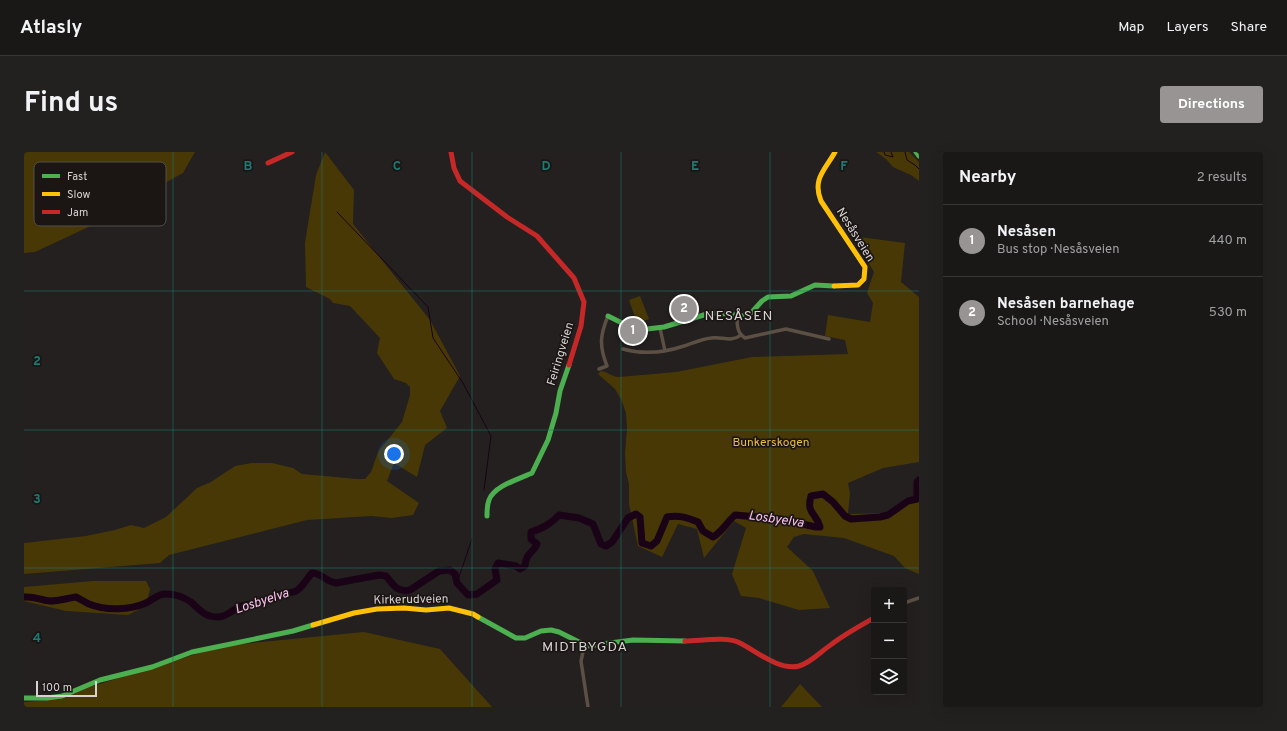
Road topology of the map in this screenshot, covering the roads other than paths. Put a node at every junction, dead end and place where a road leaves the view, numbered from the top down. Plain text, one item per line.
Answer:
1 (292, 152) edge
2 (451, 152) edge
3 (836, 152) edge
4 (916, 152) edge
5 (919, 155) edge
6 (268, 163) dead end
7 (608, 316) joint
8 (737, 316) junction
9 (660, 328) junction
10 (741, 335) junction
11 (829, 339) dead end
12 (623, 350) dead end
13 (665, 351) junction
14 (599, 369) dead end
15 (487, 516) dead end
16 (919, 598) edge
17 (907, 602) edge
18 (871, 620) edge
19 (586, 646) junction
20 (24, 698) edge
21 (588, 707) edge

1 - 6 street
2 - 15 street, Feiringveien
3 - 8 street, Nesåsveien
4 - 5 street
7 - 9 street
7 - 14 street
8 - 9 street
8 - 10 street
9 - 13 street
10 - 11 street
10 - 13 street
12 - 13 street
16 - 17 street
18 - 19 street
19 - 20 street, Kirkerudveien
19 - 21 street

